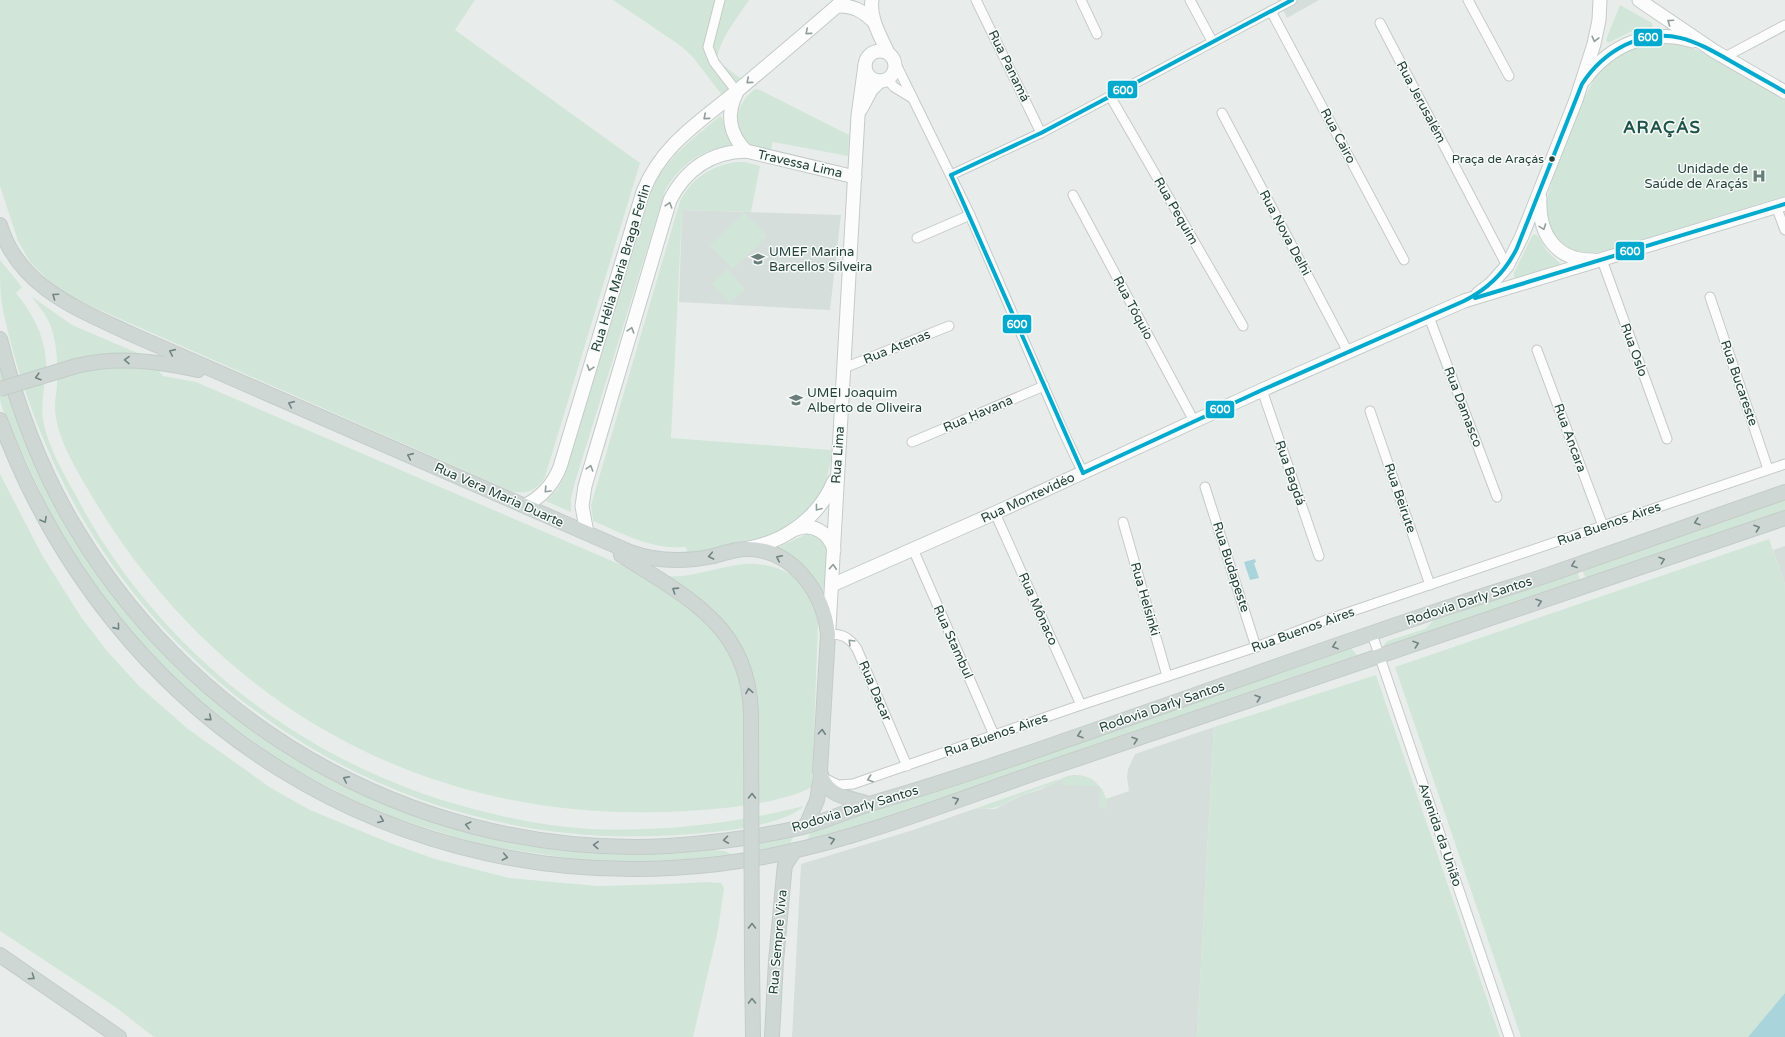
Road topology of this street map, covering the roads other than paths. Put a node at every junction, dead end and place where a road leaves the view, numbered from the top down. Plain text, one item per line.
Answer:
1 (720, 0) edge
2 (872, 0) edge
3 (976, 0) edge
4 (1081, 0) edge
5 (1190, 0) edge
6 (1292, 0) edge
7 (1468, 0) edge
8 (1600, 0) edge
9 (1639, 0) edge
10 (838, 2) edge
11 (1271, 11) junction
12 (874, 22) junction
13 (1380, 24) dead end
14 (1785, 25) edge
15 (1097, 34) dead end
16 (1212, 41) junction
17 (1719, 54) junction
18 (890, 55) junction
19 (868, 59) junction
20 (1509, 76) dead end
21 (884, 80) junction
22 (736, 92) junction
23 (1785, 92) edge
24 (1110, 96) junction
25 (912, 98) junction
26 (1576, 100) junction
27 (1222, 113) dead end
28 (858, 116) junction
29 (1041, 133) junction
30 (746, 151) junction
31 (950, 175) junction
32 (855, 177) junction
33 (1542, 189) junction
34 (1073, 195) dead end
35 (1781, 205) edge
36 (970, 215) junction
37 (0, 226) edge
38 (1785, 230) edge
39 (917, 238) dead end
40 (1404, 260) dead end
41 (1602, 260) junction
42 (1507, 266) junction
43 (1710, 297) dead end
44 (1464, 301) junction
45 (1429, 316) junction
46 (949, 326) dead end
47 (1243, 326) dead end
48 (0, 339) edge
49 (1537, 350) dead end
50 (1348, 352) junction
51 (844, 368) junction
52 (1044, 386) junction
53 (0, 389) edge
54 (259, 390) junction
55 (1262, 390) junction
56 (1370, 411) dead end
57 (0, 420) edge
58 (1194, 421) junction
59 (1667, 440) dead end
60 (912, 442) dead end
61 (1785, 464) edge
62 (1768, 469) junction
63 (1083, 473) junction
64 (836, 474) junction
65 (1205, 487) dead end
66 (1785, 492) edge
67 (1498, 497) dead end
68 (524, 506) junction
69 (995, 513) junction
70 (1785, 518) edge
71 (1123, 522) dead end
72 (1603, 526) junction
73 (795, 530) junction
74 (587, 533) junction
75 (746, 549) junction
76 (834, 550) junction
77 (913, 550) junction
78 (1319, 556) dead end
79 (832, 585) junction
80 (1430, 585) junction
81 (828, 634) junction
82 (1372, 634) junction
83 (1256, 647) junction
84 (1379, 657) junction
85 (1167, 676) junction
86 (1081, 705) junction
87 (994, 736) junction
88 (907, 766) junction
89 (820, 773) junction
90 (868, 804) junction
91 (806, 826) junction
92 (795, 850) junction
93 (0, 956) edge
94 (119, 1037) edge
95 (753, 1037) edge
96 (772, 1037) edge
97 (1509, 1037) edge

1 - 22 street
2 - 12 street
3 - 29 street, Rua Panamá
4 - 15 street
5 - 16 street
6 - 11 street
7 - 20 street
8 -> 26 street
17 -> 9 street
10 - 12 street
10 -> 22 street, Rua Hélia Maria Braga Ferlin
11 - 16 street
11 - 40 street, Rua Cairo
12 - 18 street
12 - 19 street, Rua Lima
13 - 42 street, Rua Jerusalém
14 - 17 street
16 - 24 street
17 - 23 street
17 - 26 street
18 - 19 street
18 - 21 street, Rua Lima
18 - 25 street
19 - 21 street
19 - 28 street, Rua Lima
21 - 25 street
21 - 28 street, Rua Lima
22 - 30 street
22 -> 68 street, Rua Hélia Maria Braga Ferlin
24 - 29 street
24 - 47 street, Rua Pequim
25 - 31 street
26 - 33 street
27 - 50 street, Rua Nova Delhi
28 - 32 street, Rua Lima
29 - 31 street
30 - 32 street, Travessa Lima
74 -> 30 street, Rua Hélia Maria Braga Ferlin
31 - 36 street
32 - 51 street, Rua Lima
33 -> 41 street
33 - 42 street
34 - 58 street, Rua Tóquio
35 - 38 street
35 - 41 street, Rua Montevidéo
36 - 39 street
36 - 52 street
54 -> 37 main road
41 - 44 street, Rua Montevidéo
41 - 59 street, Rua Oslo
42 - 44 street
43 - 62 street, Rua Bucareste
44 - 45 street, Rua Montevidéo
45 - 50 street, Rua Montevidéo
45 - 67 street, Rua Damasco
46 - 51 street, Rua Atenas
91 -> 48 main road, Rodovia Darly Santos
49 - 72 street, Rua Ancara
50 - 55 street, Rua Montevidéo
51 - 64 street, Rua Lima
52 - 60 street, Rua Havana
52 - 63 street
54 -> 53 main road, bridge
68 -> 54 main road, Rua Vera Maria Duarte
55 - 58 street, Rua Montevidéo
55 - 78 street, Rua Bagdá
56 - 80 street, Rua Beirute
57 -> 92 main road, Rodovia Darly Santos
58 - 63 street, Rua Montevidéo
61 - 62 street, Rua Buenos Aires
62 - 72 street, Rua Buenos Aires
63 - 69 street, Rua Montevidéo
64 -> 73 street, Rua Vera Maria Duarte
64 - 76 street, Rua Lima
65 - 83 street, Rua Budapeste
66 -> 82 main road, Rodovia Darly Santos
68 - 74 main road, Rua Vera Maria Duarte
69 - 77 street, Rua Montevidéo
69 - 86 street, Rua Mônaco
84 -> 70 main road, Rodovia Darly Santos
71 - 85 street, Rua Helsinki
72 - 80 street, Rua Buenos Aires
73 - 75 street, Rua Vera Maria Duarte
73 - 76 street
75 -> 74 main road, Rua Vera Maria Duarte
95 -> 74 main road, bridge
81 -> 75 main road, Rua Vera Maria Duarte
79 -> 76 street, Rua Lima
77 - 79 street, Rua Montevidéo
77 - 87 street, Rua Stambul
79 - 81 street, Rua Lima
80 - 83 street, Rua Buenos Aires
88 -> 81 street, Rua Dacar
89 -> 81 main road, Rua Lima
82 - 84 street, Avenida da União
82 -> 90 main road, Rodovia Darly Santos
83 - 85 street, Rua Buenos Aires
92 -> 84 main road, Rodovia Darly Santos
84 - 97 street, Avenida da União
85 - 86 street, Rua Buenos Aires
86 - 87 street, Rua Buenos Aires
87 - 88 street, Rua Buenos Aires
88 -> 89 street, Rua Buenos Aires
89 - 90 main road
89 - 91 main road, Rua Lima
90 - 91 main road, Rodovia Darly Santos
92 - 96 main road, Rua Sempre Viva
93 -> 94 main road

